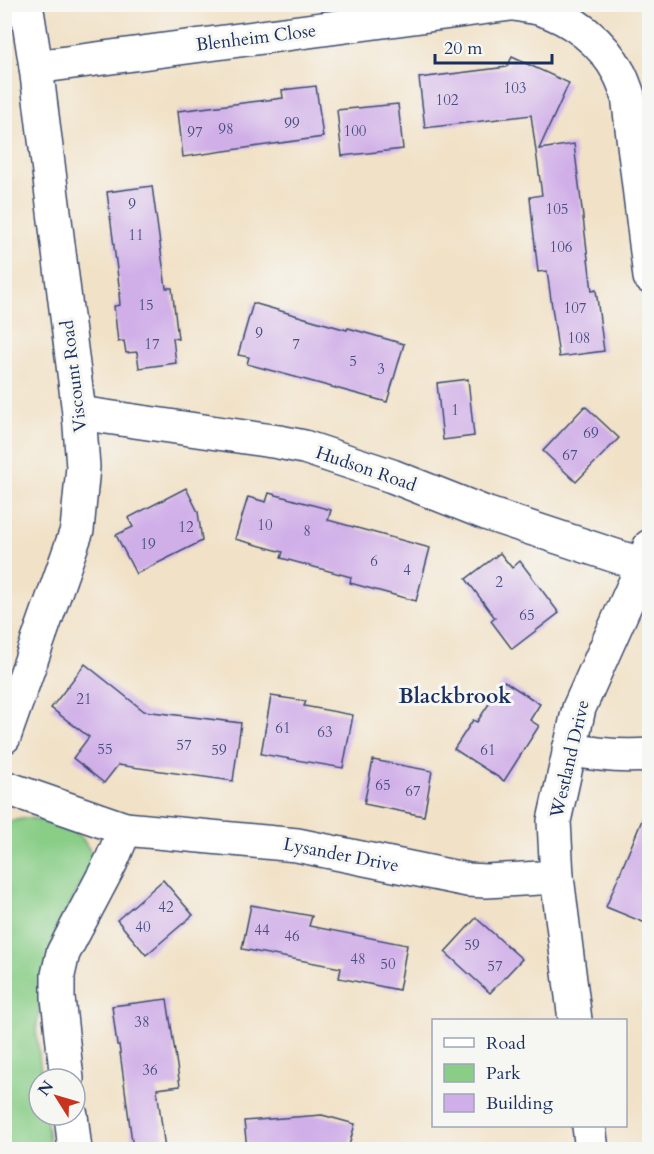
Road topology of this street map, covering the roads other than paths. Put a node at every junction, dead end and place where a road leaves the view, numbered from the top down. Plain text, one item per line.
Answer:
1 (26, 4) edge
2 (513, 4) edge
3 (36, 67) junction
4 (650, 277) edge
5 (79, 413) junction
6 (646, 555) edge
7 (4, 737) edge
8 (569, 749) junction
9 (650, 755) edge
10 (4, 787) edge
11 (125, 829) junction
12 (557, 877) junction
13 (575, 1019) edge
14 (66, 1067) edge
15 (72, 1127) edge
16 (589, 1127) edge
17 (75, 1149) edge
18 (592, 1149) edge

1 - 3 street, Viscount Road
2 - 3 street, Blenheim Close
2 - 4 street, Blenheim Close
3 - 5 street, Viscount Road
5 - 6 street, Hudson Road
5 - 7 street, Viscount Road
6 - 8 street, Westland Drive
8 - 9 street
8 - 12 street, Westland Drive
10 - 11 street, Lysander Drive
11 - 12 street, Lysander Drive
11 - 14 street
12 - 13 street, Westland Drive
15 - 17 street
16 - 18 street

